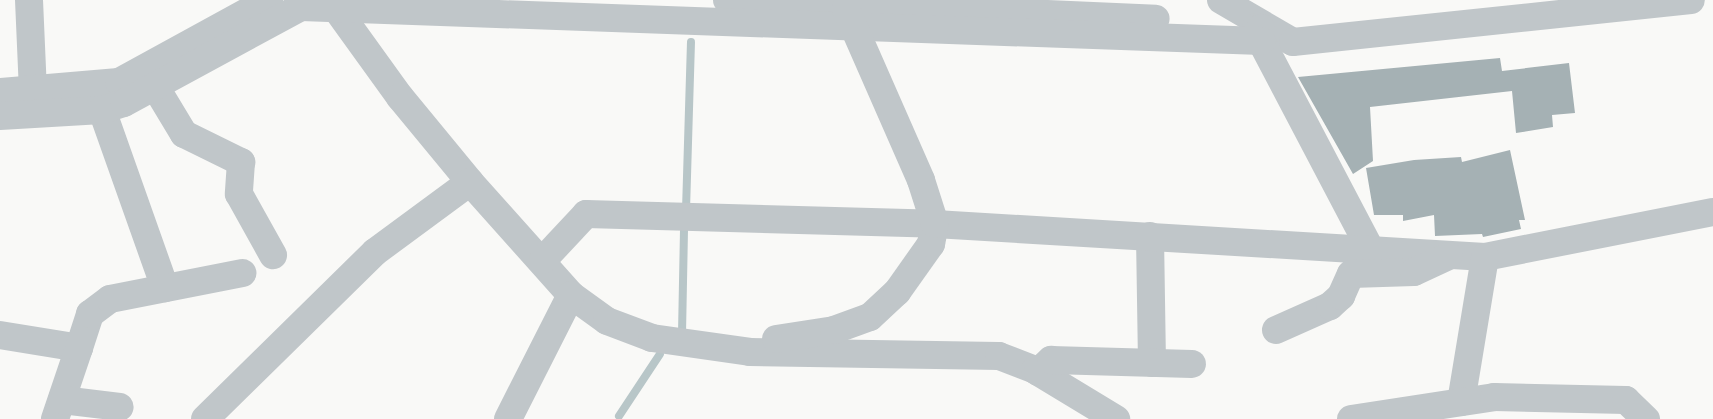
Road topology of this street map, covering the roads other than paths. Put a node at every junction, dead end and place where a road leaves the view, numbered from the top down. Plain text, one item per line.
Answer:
1 (29, 0) edge
2 (269, 0) edge
3 (727, 0) edge
4 (1221, 0) edge
5 (1691, 0) edge
6 (331, 3) edge
7 (846, 9) edge
8 (1261, 34) junction
9 (155, 86) junction
10 (33, 90) junction
11 (0, 92) edge
12 (102, 110) junction
13 (0, 116) edge
14 (470, 182) junction
15 (1713, 212) edge
16 (935, 224) junction
17 (1150, 236) junction
18 (1370, 249) junction
19 (1452, 254) junction
20 (273, 255) dead end
21 (1484, 257) junction
22 (543, 260) junction
23 (242, 273) dead end
24 (165, 288) junction
25 (571, 295) junction
26 (1276, 330) dead end
27 (0, 335) edge
28 (79, 348) junction
29 (750, 352) junction
30 (1152, 363) junction
31 (1192, 364) dead end
32 (1038, 372) junction
33 (1460, 402) junction
34 (120, 407) dead end
35 (59, 409) edge
36 (205, 419) edge
37 (508, 419) edge
38 (1116, 419) edge
39 (1350, 419) edge
40 (1646, 419) edge

1 - 10 street
2 - 10 street
3 - 7 street
4 - 8 street
5 - 8 street
6 - 7 street
6 - 9 street
6 - 14 street
7 - 8 street
7 - 16 street
8 - 18 street
9 - 12 street
9 - 20 street
10 - 11 street
12 - 13 street
12 - 24 street
14 - 22 street
14 - 36 street
15 - 21 street
16 - 17 street
16 - 22 street
16 - 29 street
17 - 18 street
17 - 30 street
18 - 19 street
19 - 21 street
19 - 26 street
21 - 33 street
22 - 25 street
23 - 24 street
24 - 28 street
25 - 29 street
25 - 37 street
27 - 28 street
28 - 35 street
29 - 32 street
30 - 31 street
30 - 32 street
32 - 38 street
33 - 39 street
33 - 40 street
34 - 35 street

